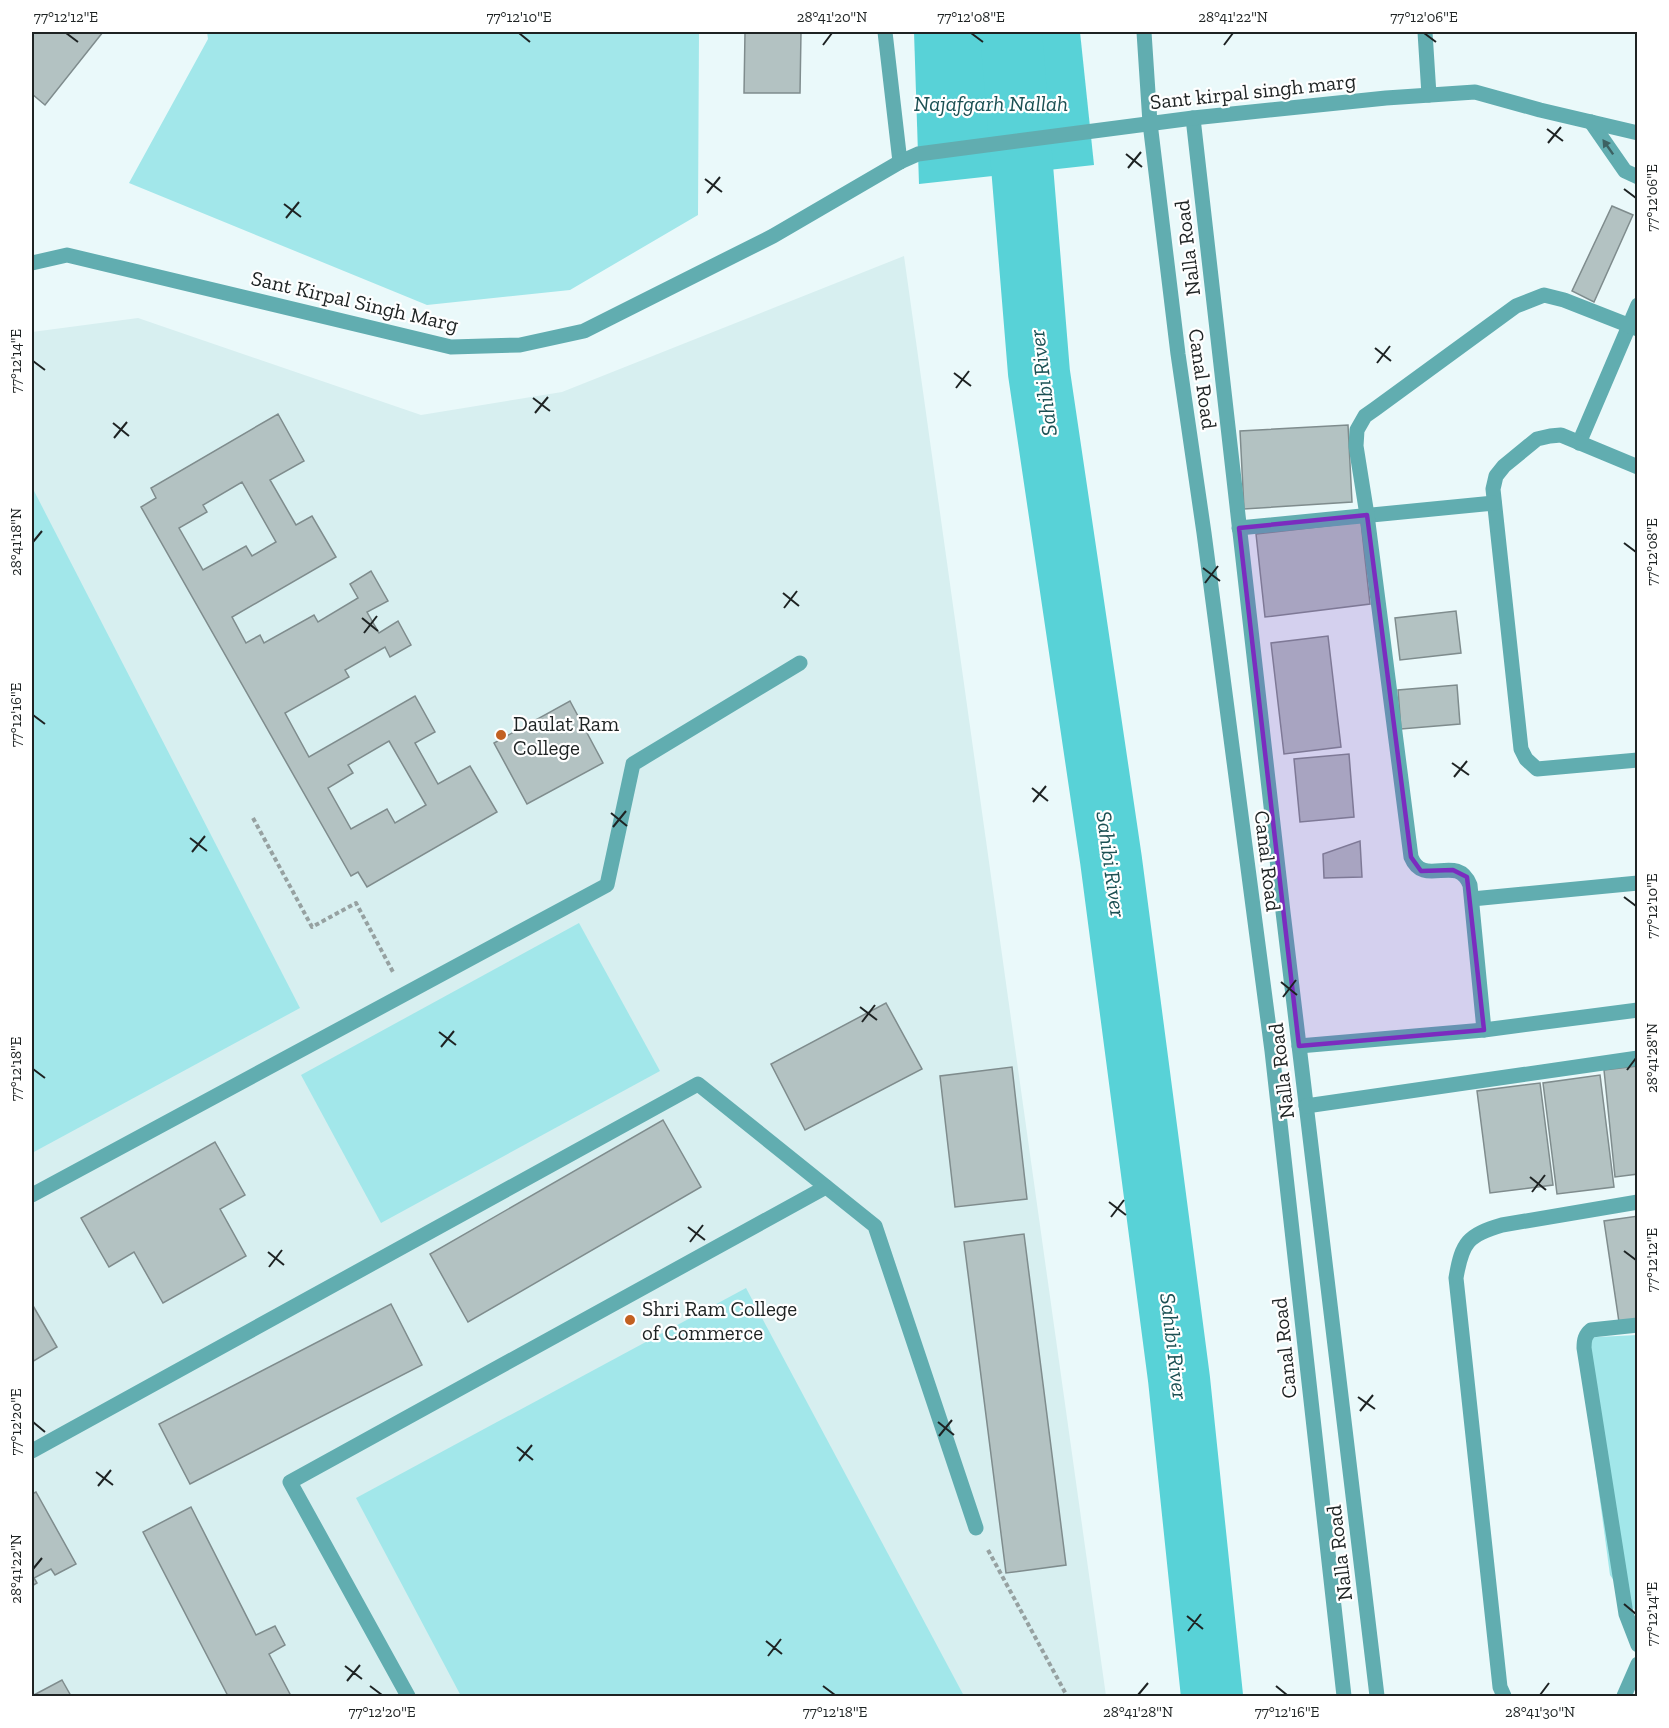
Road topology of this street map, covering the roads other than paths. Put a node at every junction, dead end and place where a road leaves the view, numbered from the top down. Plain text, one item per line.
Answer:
1 (885, 32) edge
2 (1144, 32) edge
3 (1425, 32) edge
4 (1429, 95) junction
5 (1193, 118) junction
6 (1590, 122) junction
7 (1150, 123) junction
8 (1638, 132) edge
9 (918, 154) joint
10 (900, 162) junction
11 (1638, 177) edge
12 (32, 263) edge
13 (1638, 306) edge
14 (1633, 327) edge
15 (1579, 443) junction
16 (1638, 467) edge
17 (1494, 503) junction
18 (1366, 515) junction
19 (1239, 528) junction
20 (800, 663) dead end
21 (1638, 760) edge
22 (1638, 883) edge
23 (1472, 899) junction
24 (1638, 1010) edge
25 (1484, 1030) junction
26 (1299, 1046) junction
27 (1638, 1058) edge
28 (1306, 1106) junction
29 (826, 1187) junction
30 (32, 1195) edge
31 (1638, 1202) edge
32 (1638, 1325) edge
33 (32, 1451) edge
34 (976, 1528) road end
35 (1638, 1645) edge
36 (1638, 1664) edge
37 (408, 1696) edge
38 (1344, 1696) edge
39 (1377, 1696) edge
40 (1504, 1696) edge
41 (1624, 1696) edge

1 - 10 street
2 - 7 street, Canal Road
3 - 4 street
4 - 5 street, Sant kirpal singh marg
4 - 6 street, Sant kirpal singh marg
5 - 7 street, Sant kirpal singh marg
5 - 19 street, Nalla Road
6 - 8 street, Sant kirpal singh marg
11 -> 6 street
7 - 9 street, Sant kirpal singh marg
7 - 38 street, Canal Road
9 - 10 street, Sant Kirpal Singh Marg
10 - 12 street, Sant Kirpal Singh Marg
13 - 14 street
14 - 15 street
14 - 18 street
15 - 16 street
15 - 17 street
17 - 18 street
17 - 21 street
18 - 19 street
18 - 23 street
19 - 26 street, Nalla Road
20 - 30 street
22 - 23 street
23 - 25 street
24 - 25 street
25 - 26 street
26 - 28 street, Nalla Road
27 - 28 street
28 - 39 street, Nalla Road
29 - 33 street
29 - 34 street
29 - 37 street
31 - 40 street
32 - 35 street
36 - 41 street

